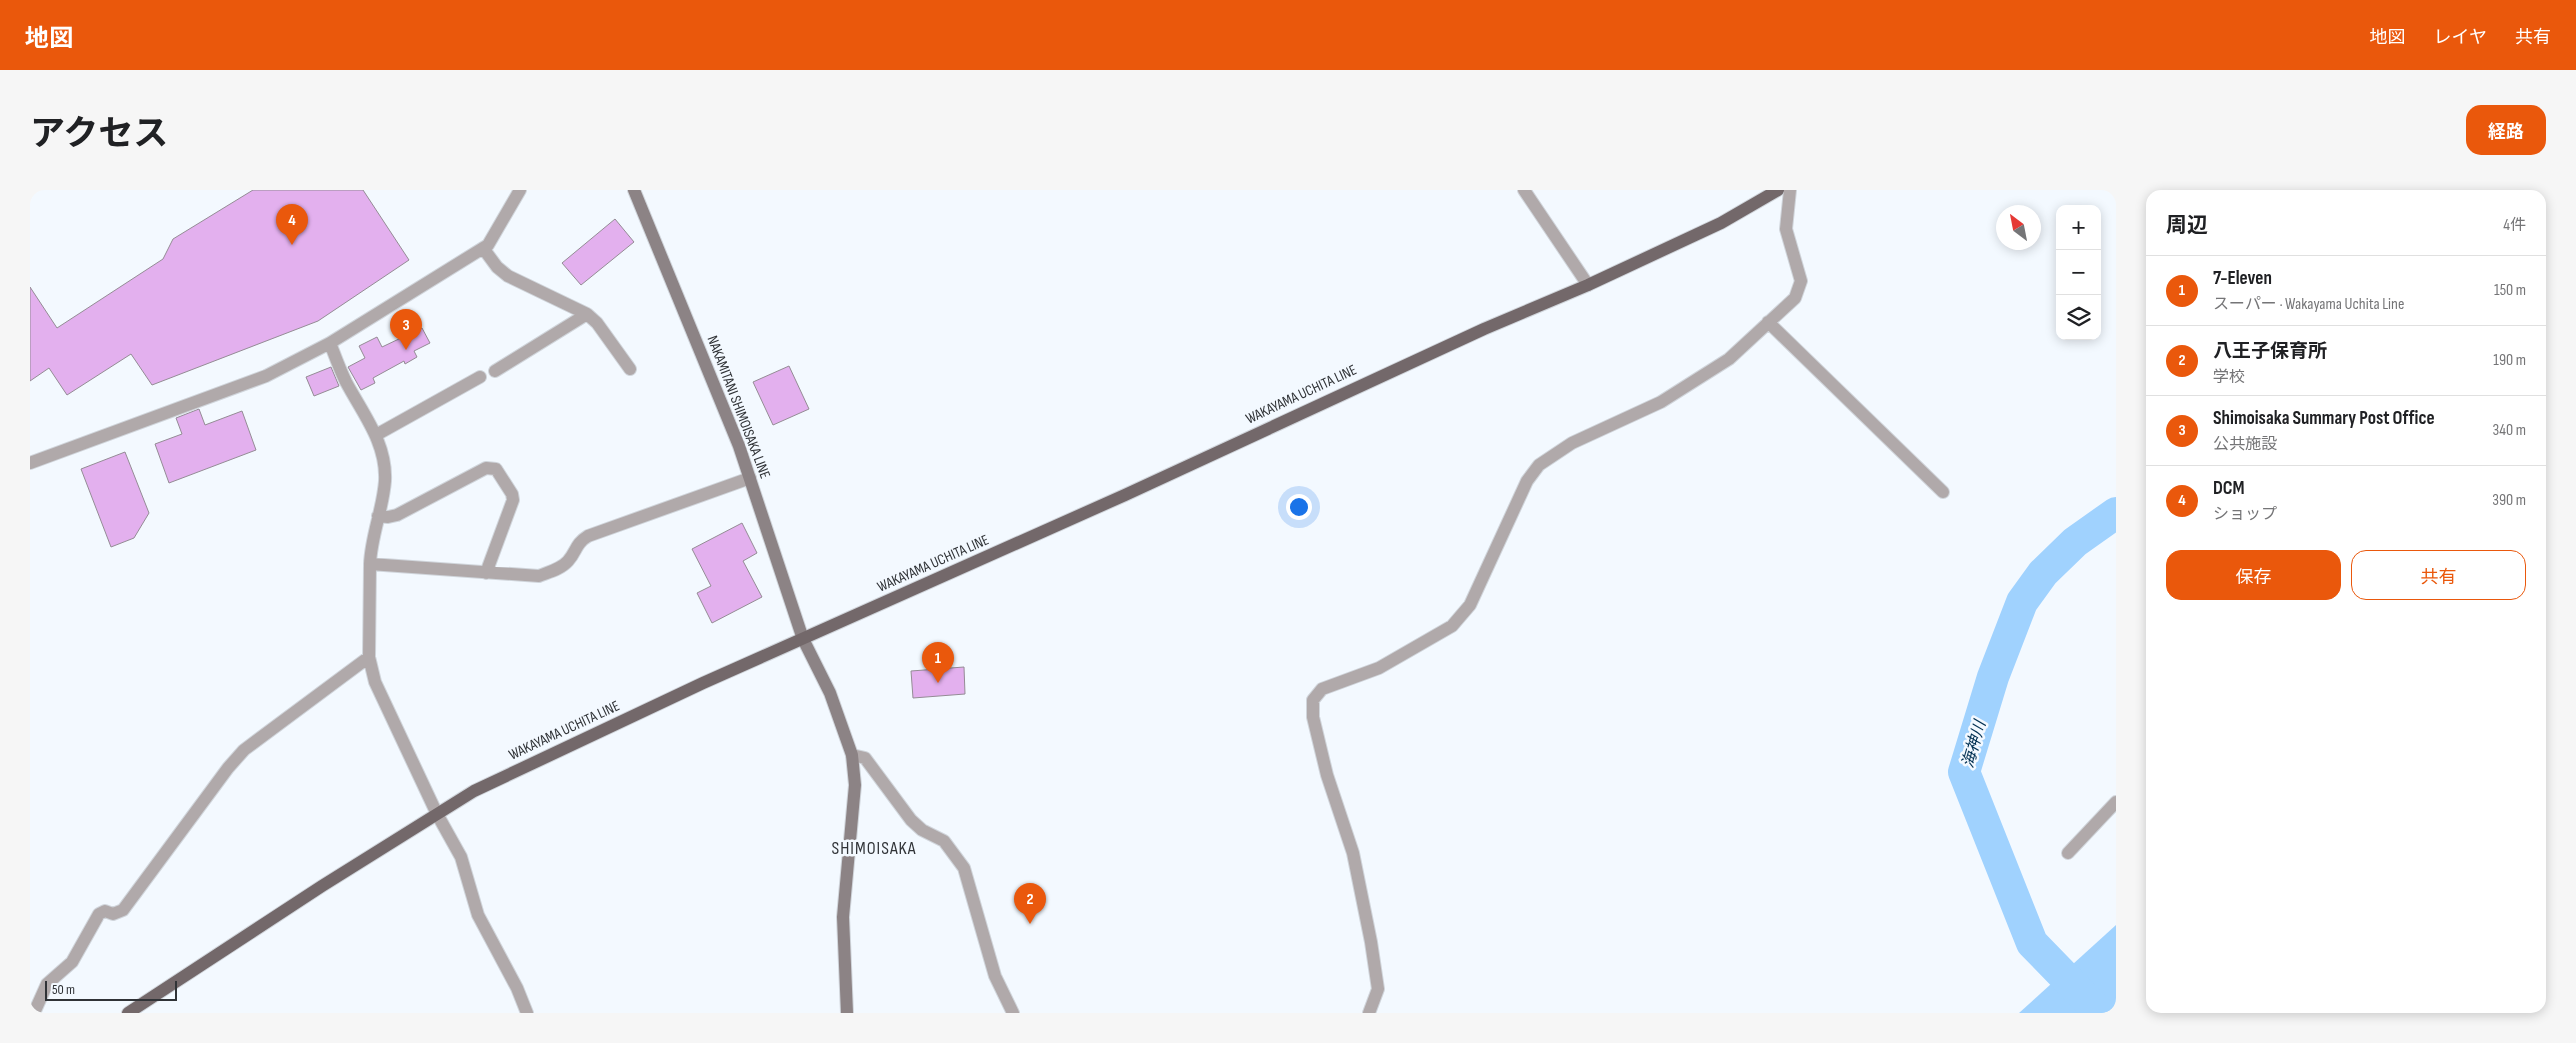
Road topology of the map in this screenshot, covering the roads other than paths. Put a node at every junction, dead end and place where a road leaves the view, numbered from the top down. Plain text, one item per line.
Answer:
1 (520, 190) edge
2 (634, 190) edge
3 (1524, 190) edge
4 (1778, 190) edge
5 (1790, 190) edge
6 (483, 248) junction
7 (1588, 285) junction
8 (587, 314) junction
9 (1768, 322) junction
10 (330, 343) junction
11 (630, 369) dead end
12 (495, 371) dead end
13 (480, 377) dead end
14 (376, 435) junction
15 (30, 463) edge
16 (750, 478) junction
17 (1944, 492) dead end
18 (378, 516) junction
19 (370, 564) junction
20 (486, 574) junction
21 (803, 639) junction
22 (369, 657) junction
23 (852, 755) junction
24 (2116, 802) edge
25 (437, 814) junction
26 (2068, 853) dead end
27 (33, 1010) edge
28 (128, 1013) edge
29 (527, 1013) edge
30 (846, 1013) edge
31 (1013, 1013) edge
32 (1369, 1013) edge

1 - 6 street
2 - 16 main road, NAKAMITANI SHIMOISAKA LINE
3 - 7 street
4 - 7 main road, WAKAYAMA UCHITA LINE
5 - 9 street
6 - 8 street
6 - 10 street
7 - 21 main road, WAKAYAMA UCHITA LINE
8 - 11 street
8 - 12 street
9 - 17 street
9 - 32 street
10 - 14 street
10 - 15 street
13 - 14 street
14 - 18 street
16 - 20 street
16 - 21 main road, NAKAMITANI SHIMOISAKA LINE
18 - 19 street
18 - 20 street
19 - 20 street
19 - 22 street
21 - 23 main road, NAKAMITANI SHIMOISAKA LINE
21 - 25 main road, WAKAYAMA UCHITA LINE
22 - 25 street
22 - 27 street
23 - 30 main road, NAKAMITANI SHIMOISAKA LINE
23 - 31 street
24 - 26 street
25 - 28 main road, WAKAYAMA UCHITA LINE
25 - 29 street

